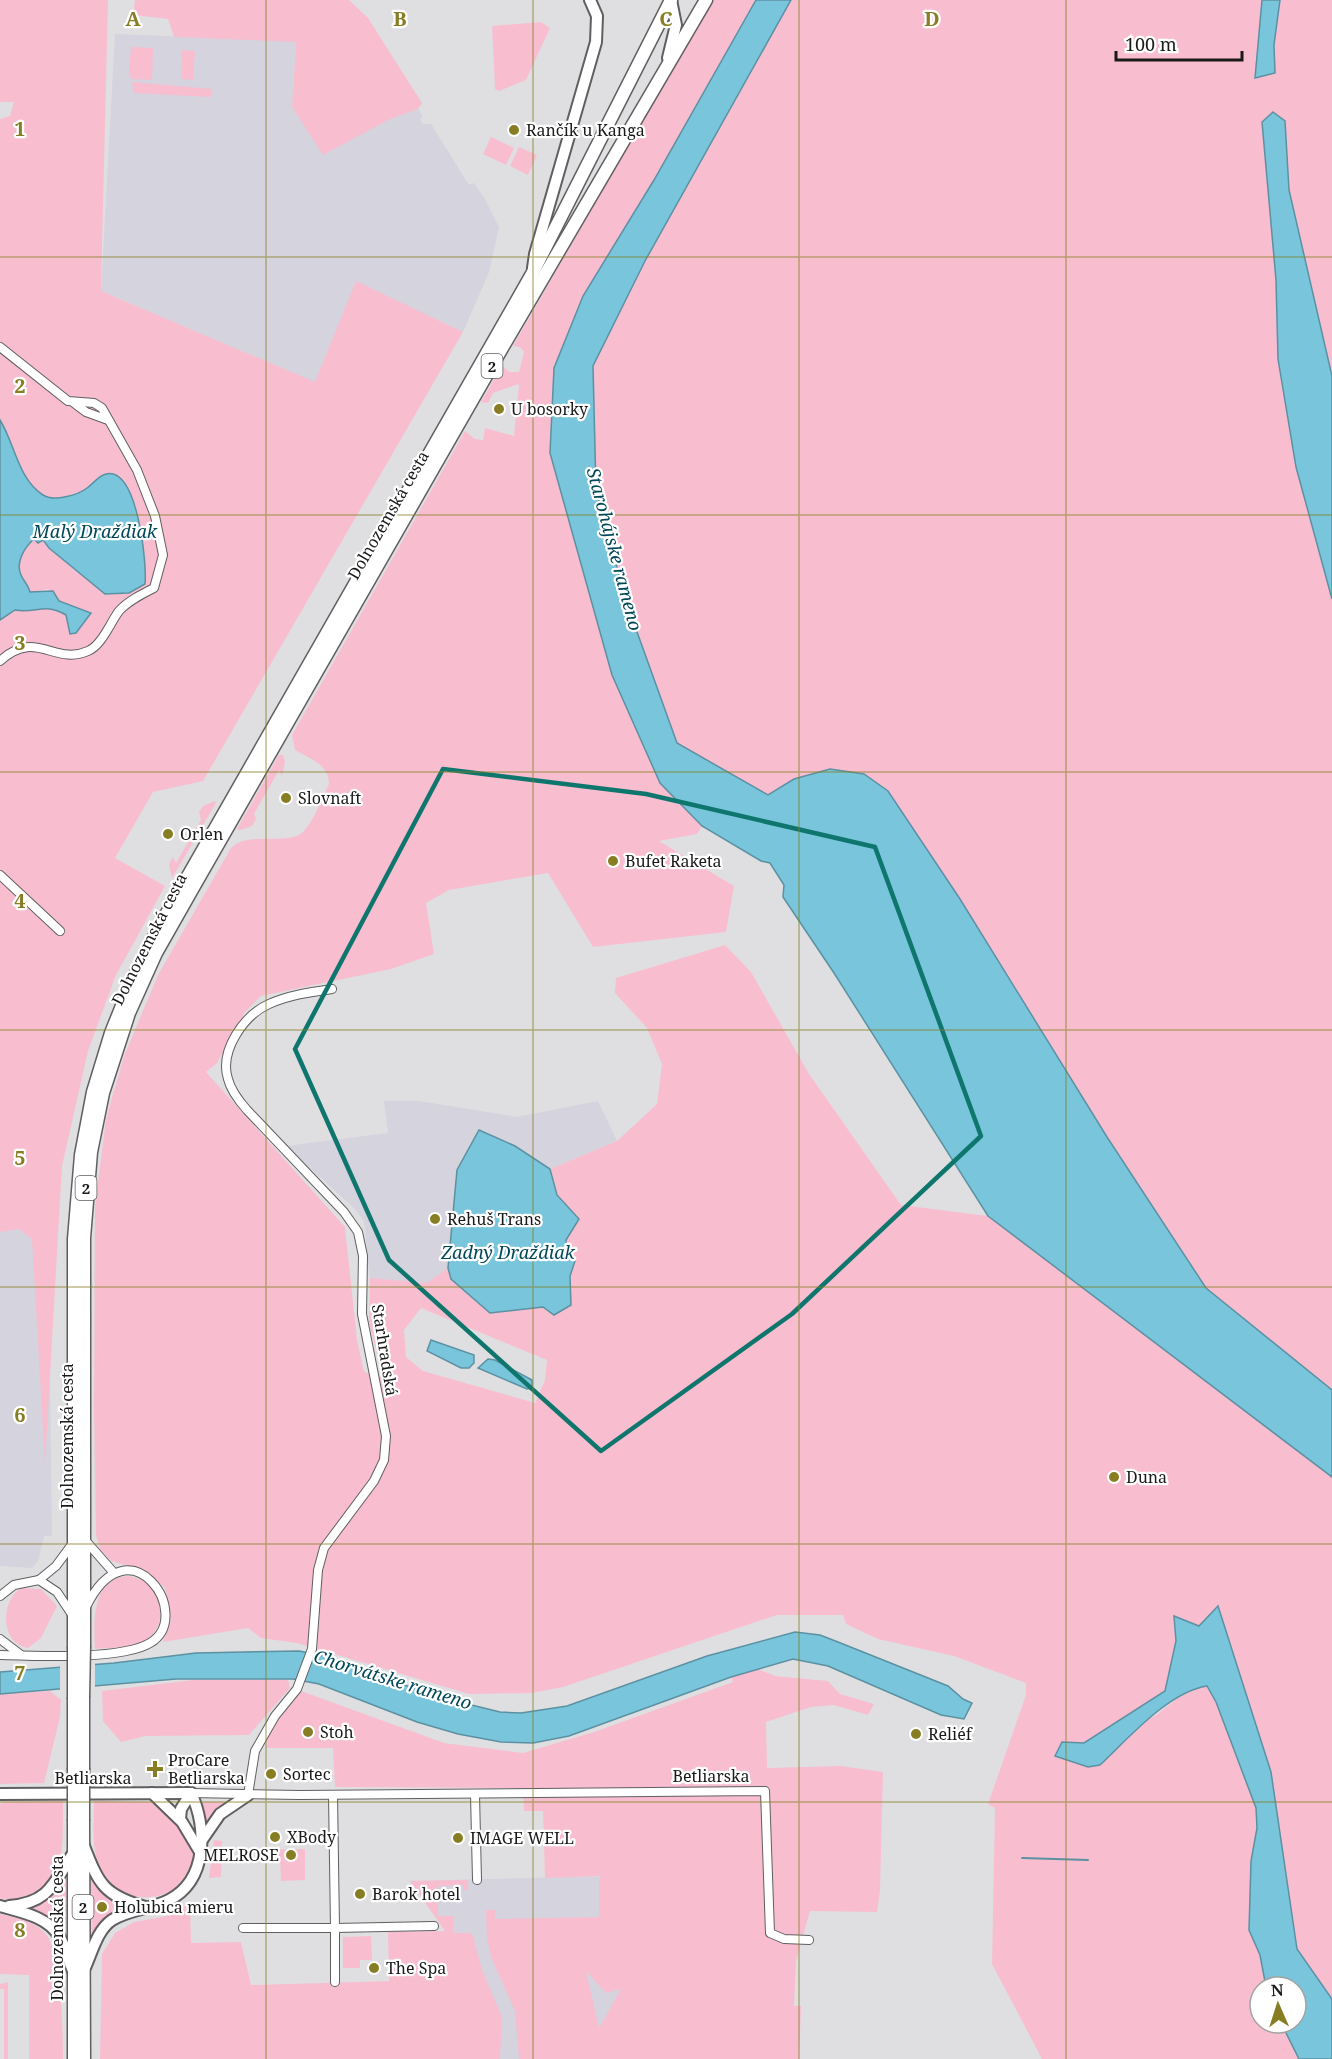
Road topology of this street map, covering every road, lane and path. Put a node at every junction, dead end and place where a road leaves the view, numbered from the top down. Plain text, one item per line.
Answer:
1 (590, 0) edge
2 (671, 0) edge
3 (706, 0) edge
4 (661, 75) junction
5 (532, 274) junction
6 (0, 347) edge
7 (0, 660) edge
8 (0, 875) edge
9 (60, 931) dead end
10 (332, 988) dead end
11 (79, 1540) junction
12 (114, 1573) junction
13 (39, 1580) junction
14 (0, 1596) edge
15 (79, 1615) junction
16 (0, 1639) edge
17 (0, 1655) edge
18 (22, 1656) junction
19 (152, 1793) junction
20 (190, 1793) junction
21 (475, 1794) junction
22 (2, 1795) edge
23 (248, 1795) junction
24 (333, 1795) junction
25 (180, 1819) junction
26 (79, 1821) junction
27 (83, 1843) junction
28 (201, 1846) junction
29 (74, 1852) junction
30 (477, 1880) dead end
31 (2, 1906) edge
32 (146, 1907) junction
33 (434, 1926) dead end
34 (243, 1928) dead end
35 (334, 1928) junction
36 (809, 1940) dead end
37 (78, 1972) junction
38 (335, 1982) dead end
39 (74, 2059) edge
40 (84, 2059) edge

1 - 5 street
2 - 4 street
2 - 5 main road, Dolnozemská cesta / 2
3 - 4 main road, Dolnozemská cesta / 2
4 - 11 main road, Dolnozemská cesta / 2
5 - 11 main road, Dolnozemská cesta / 2
6 - 7 street
8 - 9 street
10 - 23 street, Starhradská
11 - 12 street
11 - 13 street
11 - 15 main road, Dolnozemská cesta / 2
12 - 15 street
12 - 18 street
13 - 14 street
13 - 15 street
15 - 26 main road, Dolnozemská cesta / 2, bridge
16 - 18 street
17 - 18 street
19 - 20 street, Betliarska
19 - 22 street, Betliarska
19 - 25 street
20 - 23 street, Betliarska
20 - 25 street
20 - 28 street
21 - 24 street, Betliarska
21 - 30 street
21 - 36 street, Betliarska
23 - 24 street, Betliarska
23 - 28 street
24 - 35 street
25 - 28 street
26 - 27 main road, Dolnozemská cesta / 2
26 - 29 main road, Dolnozemská cesta / 2
27 - 32 street
27 - 37 main road, Dolnozemská cesta / 2
28 - 32 street
29 - 31 street
29 - 37 main road, Dolnozemská cesta / 2
31 - 37 street
32 - 37 street
33 - 35 street
34 - 35 street
35 - 38 street
37 - 39 main road, Dolnozemská cesta / 2
37 - 40 main road, Dolnozemská cesta / 2

